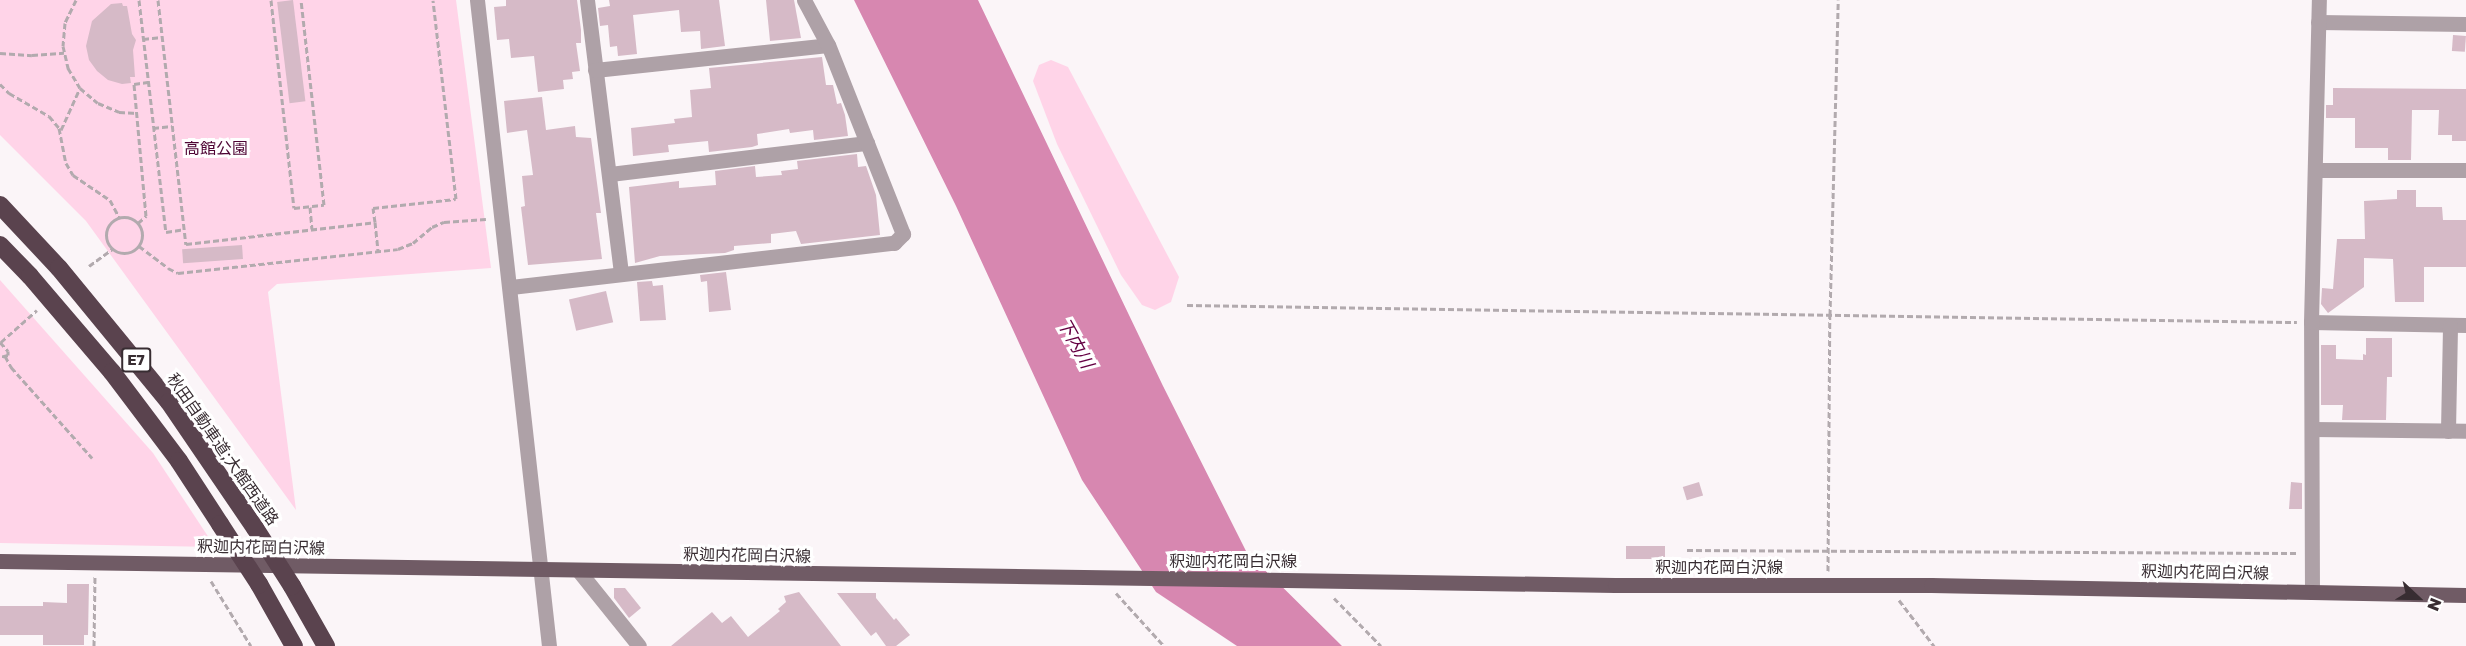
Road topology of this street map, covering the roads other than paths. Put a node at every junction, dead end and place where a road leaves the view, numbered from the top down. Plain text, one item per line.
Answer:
1 (477, 0) edge
2 (587, 0) edge
3 (804, 0) edge
4 (2319, 0) edge
5 (2318, 22) junction
6 (2466, 24) edge
7 (828, 45) junction
8 (595, 70) junction
9 (867, 143) junction
10 (2316, 170) junction
11 (2466, 170) edge
12 (610, 174) junction
13 (0, 205) edge
14 (0, 245) edge
15 (621, 274) junction
16 (511, 287) junction
17 (2311, 322) junction
18 (2450, 325) junction
19 (2466, 326) edge
20 (2313, 429) junction
21 (2448, 431) junction
22 (2466, 431) edge
23 (0, 561) edge
24 (541, 569) junction
25 (578, 570) junction
26 (2312, 592) junction
27 (2463, 598) edge
28 (294, 646) edge
29 (326, 646) edge
30 (549, 646) edge
31 (639, 646) edge

1 - 16 street
2 - 8 street
3 - 7 street
4 - 5 street
5 - 6 street
5 - 10 street
7 - 8 street
7 - 9 street
8 - 12 street
9 - 12 street
9 - 15 street
10 - 11 street
10 - 17 street
12 - 15 street
13 - 29 highway, 秋田自動車道;大館西道路 / E7, bridge
14 - 28 highway, E7, bridge
15 - 16 street
16 - 24 street
17 - 18 street
17 - 20 street
18 - 19 street
18 - 21 street
20 - 21 street
20 - 26 street
21 - 22 street
23 - 24 main road, 釈迦内花岡白沢線
24 - 25 main road, 釈迦内花岡白沢線
24 - 30 street
25 - 26 main road, 釈迦内花岡白沢線
25 - 31 street
26 - 27 main road, 釈迦内花岡白沢線

